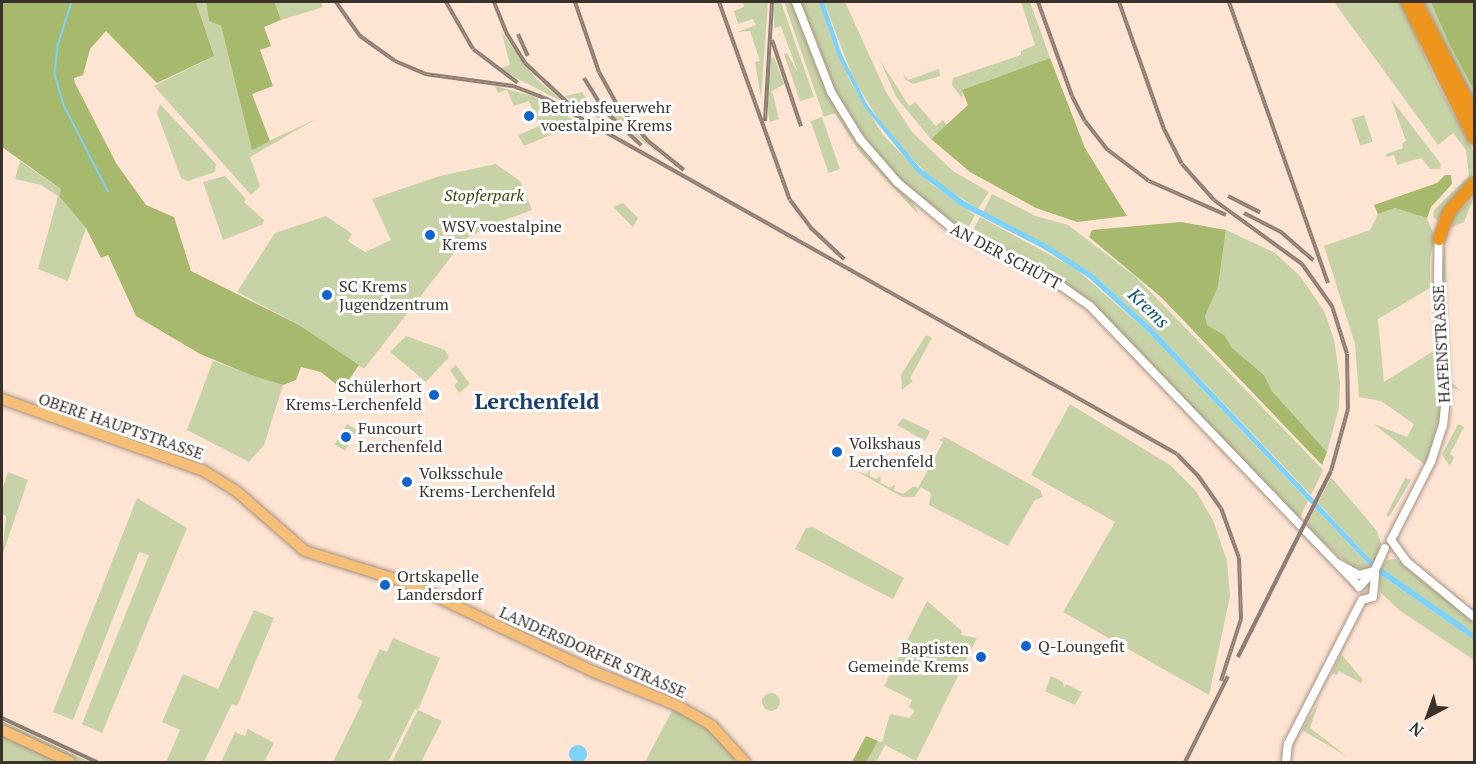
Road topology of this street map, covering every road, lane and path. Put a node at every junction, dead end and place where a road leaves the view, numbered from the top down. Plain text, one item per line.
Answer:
1 (796, 2) edge
2 (1407, 2) edge
3 (1416, 2) edge
4 (1474, 114) edge
5 (1474, 138) edge
6 (1474, 183) edge
7 (1469, 194) edge
8 (1439, 239) joint
9 (2, 399) edge
10 (229, 486) joint
11 (1388, 545) junction
12 (1332, 561) junction
13 (1367, 584) junction
14 (1362, 600) junction
15 (1474, 617) edge
16 (2, 730) edge
17 (70, 762) edge
18 (746, 762) edge
19 (1286, 762) edge

1 - 12 street, AN DER SCHÜTT
2 - 5 highway
3 - 4 highway
6 - 7 highway
7 - 8 highway
8 - 11 street, HAFENSTRASSE
9 - 10 main road, OBERE HAUPTSTRASSE
10 - 18 main road, LANDERSDORFER STRASSE
11 - 13 street, HAFENSTRASSE
11 - 15 street
12 - 13 street, AN DER SCHÜTT
12 - 13 street, AN DER SCHÜTT
13 - 14 street
13 - 14 street, HAFENSTRASSE
14 - 19 street, HAFENSTRASSE
16 - 17 main road

